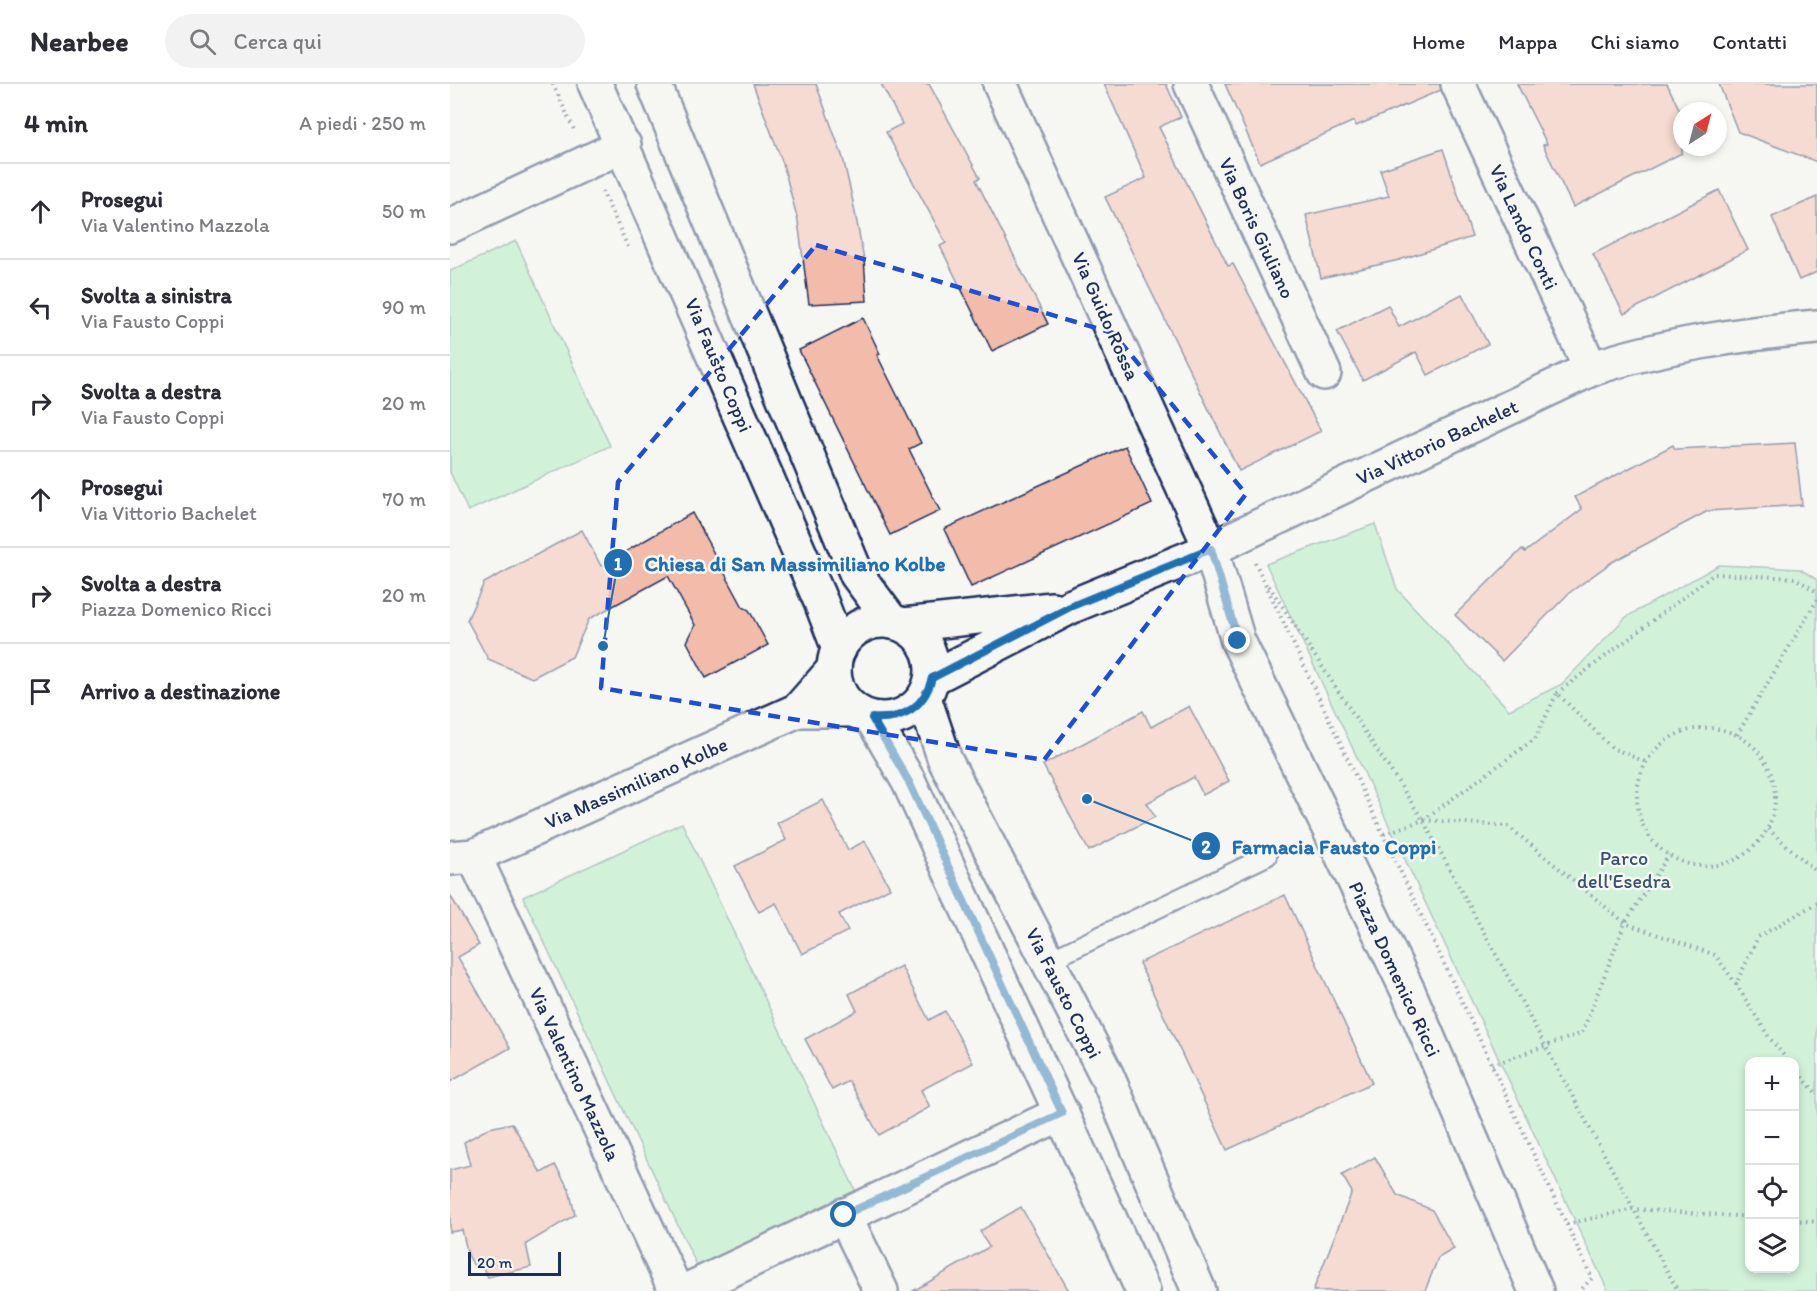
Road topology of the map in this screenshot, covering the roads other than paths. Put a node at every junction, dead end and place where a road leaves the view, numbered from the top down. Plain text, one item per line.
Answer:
1 (595, 84) edge
2 (654, 84) edge
3 (1000, 84) edge
4 (1191, 84) edge
5 (1458, 84) edge
6 (624, 146) junction
7 (450, 226) edge
8 (1817, 327) edge
9 (1591, 369) junction
10 (1324, 372) dead end
11 (1211, 549) junction
12 (1072, 606) junction
13 (898, 623) junction
14 (836, 659) junction
15 (928, 688) junction
16 (798, 710) junction
17 (863, 714) junction
18 (1267, 856) dead end
19 (462, 857) edge
20 (1048, 961) junction
21 (1062, 1113) junction
22 (844, 1215) junction
23 (676, 1291) edge
24 (686, 1291) edge
25 (880, 1291) edge
26 (1143, 1291) edge
27 (1199, 1291) edge
28 (1536, 1291) edge

1 - 6 street, Via Fausto Coppi
2 - 13 street, Via Fausto Coppi
3 - 11 street, Via Guido Rossa
4 - 10 street, Via Boris Giuliano
5 - 9 street, Via Lando Conti
6 - 7 street
6 - 14 street, Via Fausto Coppi
8 - 9 street, Via Vittorio Bachelet
9 - 11 street, Via Vittorio Bachelet
11 - 12 street, Via Vittorio Bachelet
11 - 28 street, Piazza Domenico Ricci
12 - 13 street, Via Vittorio Bachelet
12 - 15 street, Via Vittorio Bachelet
13 - 14 street
13 - 15 street, Via Fausto Coppi
14 - 16 street, Via Massimiliano Kolbe
14 - 17 street, Via Fausto Coppi
15 - 17 street
15 - 20 street, Via Fausto Coppi
16 - 17 street, Via Massimiliano Kolbe
16 - 19 street, Via Massimiliano Kolbe
17 - 21 street, Via Fausto Coppi
18 - 20 lane
19 - 23 street, Via Valentino Mazzola
20 - 27 street, Via Fausto Coppi
21 - 22 street
21 - 26 street, Via Fausto Coppi
22 - 24 street
22 - 25 street

